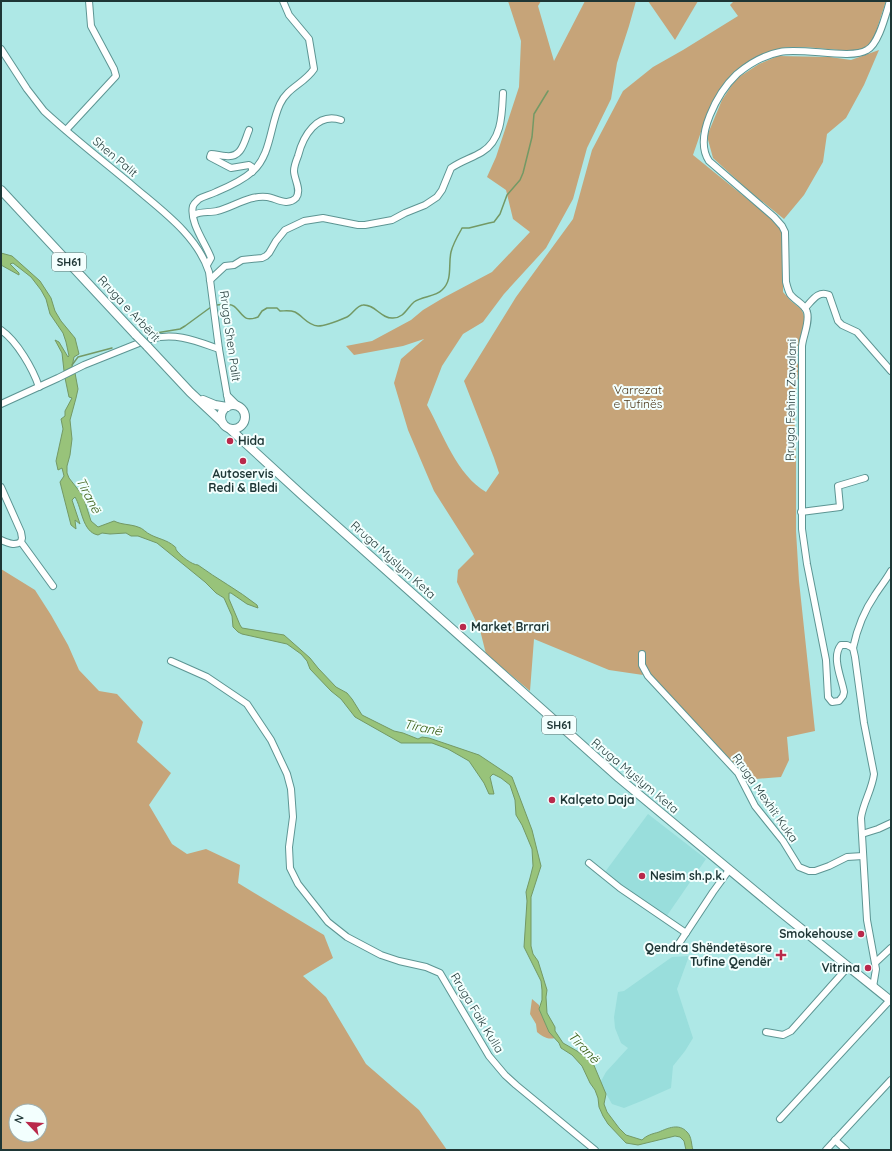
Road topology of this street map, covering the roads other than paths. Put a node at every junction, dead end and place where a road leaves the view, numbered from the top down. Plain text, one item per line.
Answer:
1 (89, 1) edge
2 (283, 1) edge
3 (890, 5) edge
4 (1, 49) edge
5 (503, 93) dead end
6 (341, 120) dead end
7 (66, 130) junction
8 (249, 130) dead end
9 (252, 172) junction
10 (1, 190) edge
11 (194, 215) junction
12 (207, 265) junction
13 (211, 281) junction
14 (805, 308) junction
15 (1, 330) edge
16 (146, 343) junction
17 (219, 349) junction
18 (891, 371) edge
19 (39, 387) junction
20 (190, 392) junction
21 (226, 393) junction
22 (1, 404) edge
23 (228, 406) junction
24 (238, 406) junction
25 (221, 421) junction
26 (244, 424) junction
27 (230, 429) junction
28 (246, 443) junction
29 (865, 478) dead end
30 (1, 487) edge
31 (801, 512) junction
32 (1, 540) edge
33 (21, 542) junction
34 (891, 571) edge
35 (53, 586) dead end
36 (853, 648) junction
37 (642, 654) dead end
38 (171, 661) dead end
39 (891, 823) edge
40 (862, 834) junction
41 (863, 856) junction
42 (589, 864) dead end
43 (729, 870) junction
44 (686, 933) junction
45 (678, 945) dead end
46 (891, 948) edge
47 (876, 962) junction
48 (848, 967) junction
49 (874, 987) junction
50 (891, 1001) edge
51 (766, 1032) dead end
52 (891, 1080) edge
53 (886, 1086) junction
54 (891, 1091) edge
55 (780, 1119) dead end
56 (835, 1140) junction
57 (595, 1150) edge
58 (826, 1150) edge
59 (846, 1150) edge

1 - 7 street
2 - 9 street
3 - 14 street
4 - 7 street, Shen Palit
5 - 13 street
6 - 11 street
7 - 12 street, Shen Palit
8 - 9 street
9 - 11 street
10 - 16 main road, Rruga e Arbërit / SH61, bridge
11 - 12 street
12 - 13 street, Shen Palit
13 - 17 street, Rruga Shen Palit
14 - 18 street
14 - 31 street, Rruga Fehim Zavalani
15 - 19 street
16 - 17 street
16 - 19 street
16 - 20 main road, Rruga e Arbërit / SH61
17 - 21 street, Rruga Shen Palit
19 - 22 street
20 - 23 main road, Rruga e Arbërit / SH61
20 - 25 main road, Rruga e Arbërit / SH61
21 - 23 street, Rruga Shen Palit
21 - 24 street, Rruga Shen Palit
23 - 24 main road, SH61
23 - 25 main road
24 - 26 main road
25 - 27 main road, SH61
26 - 27 main road
26 - 28 main road
27 - 28 main road, Rruga Myslym Keta / SH61
28 - 43 main road, Rruga Myslym Keta / SH61
29 - 31 street
30 - 33 street
31 - 36 street, Rruga Fehim Zavalani
32 - 33 street
33 - 35 street
34 - 36 street
36 - 40 street
37 - 41 street, Rruga Mexhit Kuka
38 - 57 street, Rruga Faik Kulla
39 - 40 street
40 - 41 street
41 - 47 street
42 - 44 street
43 - 44 street
43 - 48 main road, Rruga Myslym Keta / SH61
44 - 45 street
46 - 47 street
47 - 49 street
48 - 49 main road, Rruga Myslym Keta / SH61
48 - 51 street
49 - 50 main road, Rruga Myslym Keta / SH61
50 - 55 street
52 - 53 street
53 - 54 street
53 - 56 street
56 - 58 street
56 - 59 street

